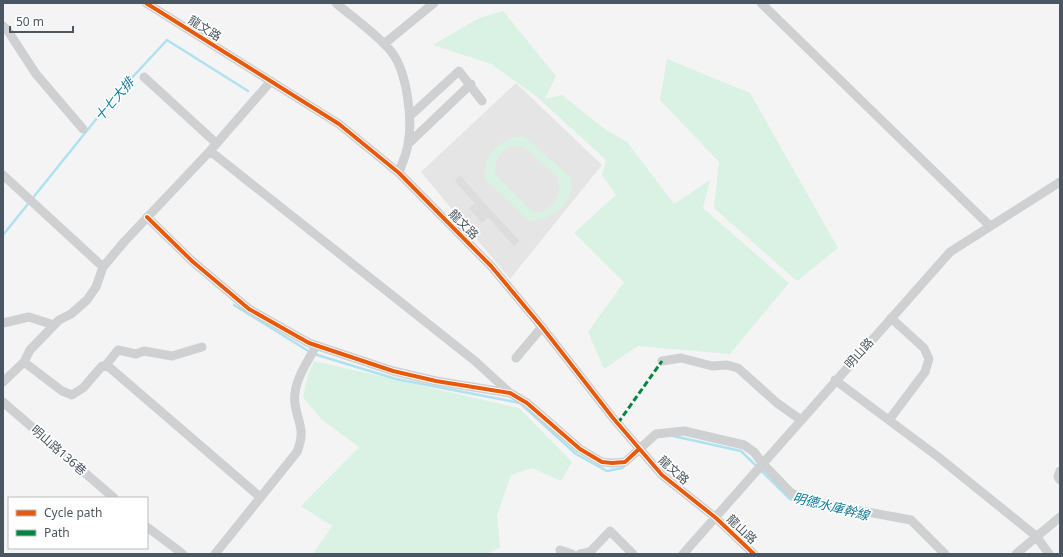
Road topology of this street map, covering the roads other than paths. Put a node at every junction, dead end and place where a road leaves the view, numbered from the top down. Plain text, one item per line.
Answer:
1 (146, 3) edge
2 (336, 3) edge
3 (434, 3) edge
4 (761, 3) edge
5 (3, 26) edge
6 (384, 44) junction
7 (144, 77) dead end
8 (271, 81) junction
9 (471, 84) junction
10 (482, 101) dead end
11 (411, 115) junction
12 (83, 129) dead end
13 (216, 143) junction
14 (408, 144) junction
15 (210, 151) junction
16 (399, 173) junction
17 (3, 176) edge
18 (1060, 182) edge
19 (147, 217) junction
20 (990, 226) junction
21 (103, 267) junction
22 (890, 318) junction
23 (3, 323) edge
24 (54, 325) junction
25 (542, 327) junction
26 (202, 347) dead end
27 (313, 350) junction
28 (516, 358) dead end
29 (662, 361) dead end
30 (24, 362) junction
31 (106, 365) junction
32 (835, 380) junction
33 (3, 382) edge
34 (510, 393) junction
35 (3, 402) edge
36 (801, 420) junction
37 (889, 420) junction
38 (640, 451) junction
39 (760, 467) junction
40 (1060, 471) edge
41 (1060, 480) edge
42 (113, 497) edge
43 (260, 497) junction
44 (1060, 517) edge
45 (716, 518) junction
46 (148, 528) edge
47 (1036, 536) junction
48 (560, 550) dead end
49 (173, 551) edge
50 (183, 554) edge
51 (215, 554) edge
52 (572, 554) edge
53 (580, 554) edge
54 (633, 554) edge
55 (683, 554) edge
56 (754, 554) edge
57 (945, 554) edge
58 (1016, 554) edge
59 (1049, 554) edge

1 - 8 street, 龍文路
2 - 6 street
3 - 6 street
4 - 20 street
5 - 12 street
6 - 11 street
7 - 13 street
8 - 13 street
8 - 16 street, 龍文路
9 - 10 street
9 - 11 street
9 - 14 street
11 - 14 street
13 - 15 street
14 - 16 street
15 - 19 street
15 - 34 street
16 - 25 street, 龍文路
17 - 21 street
18 - 20 street, 明山路
19 - 21 street
19 - 27 street
20 - 22 street, 明山路
21 - 24 street
22 - 32 street, 明山路
22 - 37 street
23 - 24 street
24 - 30 street
25 - 28 street
25 - 38 street, 龍文路
26 - 31 street
27 - 34 street
27 - 43 street
29 - 36 street
30 - 31 street
30 - 33 street
31 - 43 street
32 - 36 street, 明山路
32 - 37 street
34 - 38 street
35 - 42 street, 明山路136巷
36 - 39 street, 明山路
37 - 47 street
38 - 39 street
38 - 45 street, 龍文路
39 - 45 street, 明山路
39 - 57 street
40 - 41 street
43 - 51 street
44 - 47 street
45 - 55 street, 明山路
45 - 56 street, 龍山路
46 - 49 street
47 - 58 street
47 - 59 street
48 - 52 street
49 - 50 street
53 - 54 street

